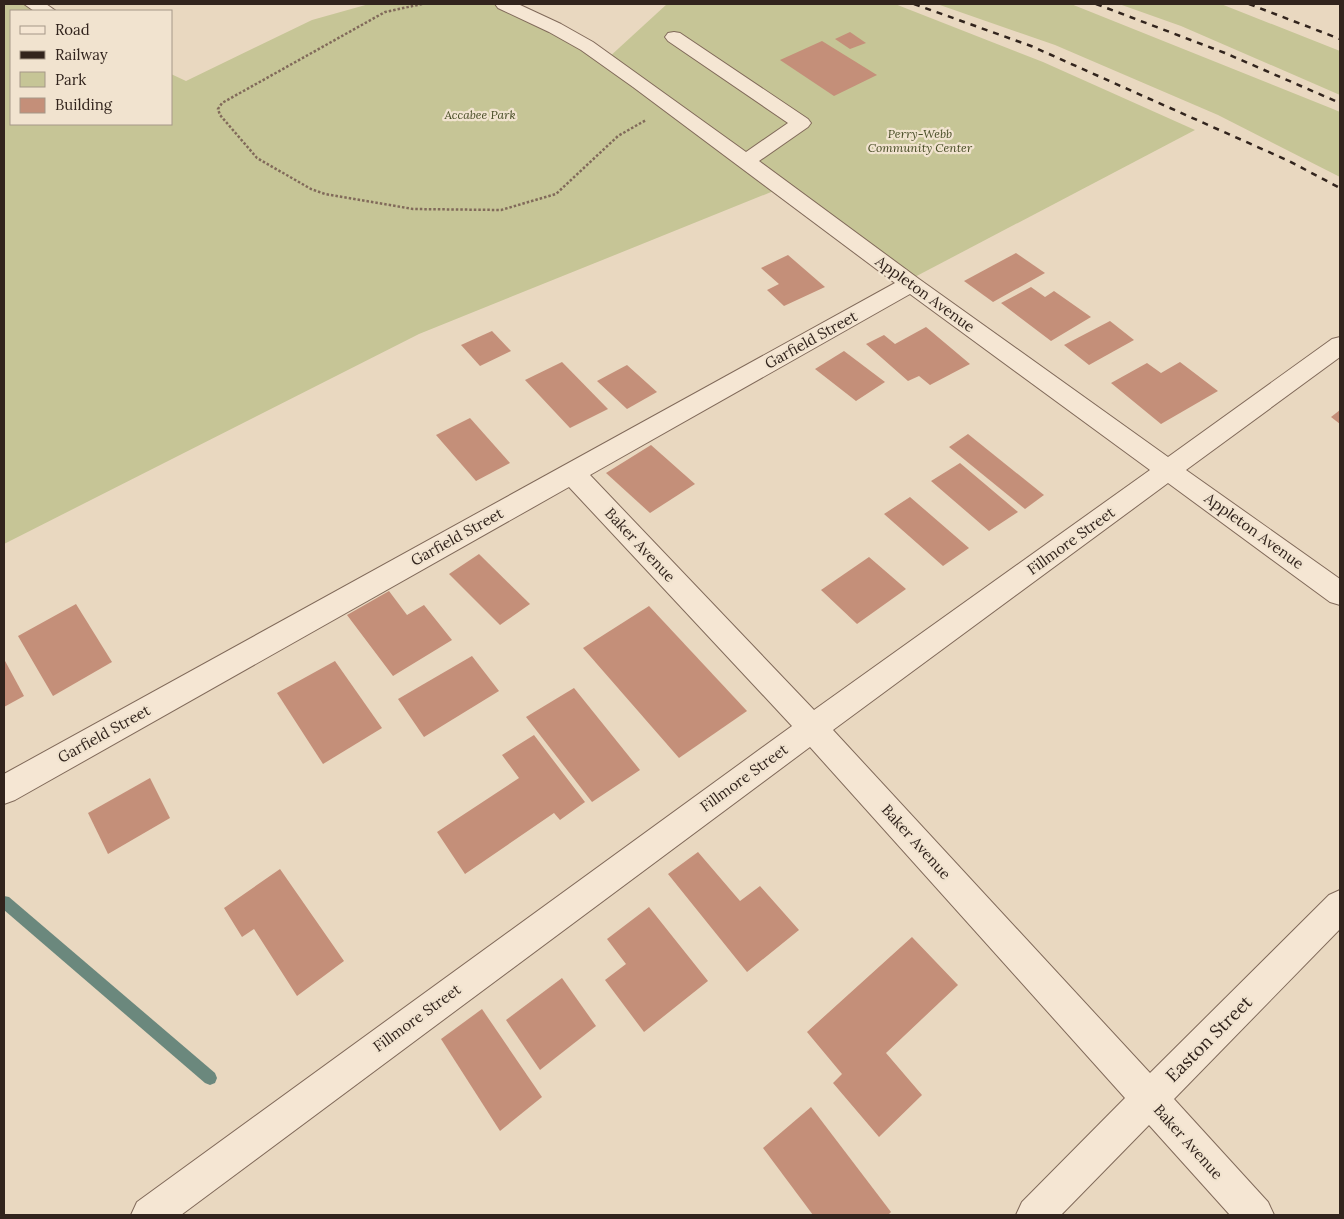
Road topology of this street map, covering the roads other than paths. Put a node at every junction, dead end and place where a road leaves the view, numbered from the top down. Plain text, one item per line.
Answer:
1 (33, 4) edge
2 (504, 4) edge
3 (45, 10) edge
4 (674, 37) dead end
5 (746, 162) junction
6 (911, 284) junction
7 (1340, 345) edge
8 (1169, 470) junction
9 (572, 473) junction
10 (1340, 594) edge
11 (812, 728) junction
12 (4, 790) edge
13 (1340, 906) edge
14 (1150, 1099) junction
15 (150, 1215) edge
16 (1035, 1215) edge
17 (1255, 1215) edge

1 - 3 street
2 - 5 street, Appleton Avenue
4 - 5 street
5 - 6 street, Appleton Avenue
6 - 8 street, Appleton Avenue
6 - 9 street, Garfield Street
7 - 8 street, Fillmore Street
8 - 10 street, Appleton Avenue
8 - 11 street, Fillmore Street
9 - 11 street, Baker Avenue
9 - 12 street, Garfield Street
11 - 14 street, Baker Avenue
11 - 15 street, Fillmore Street
13 - 14 street, Easton Street
14 - 16 street, Easton Street
14 - 17 street, Baker Avenue

